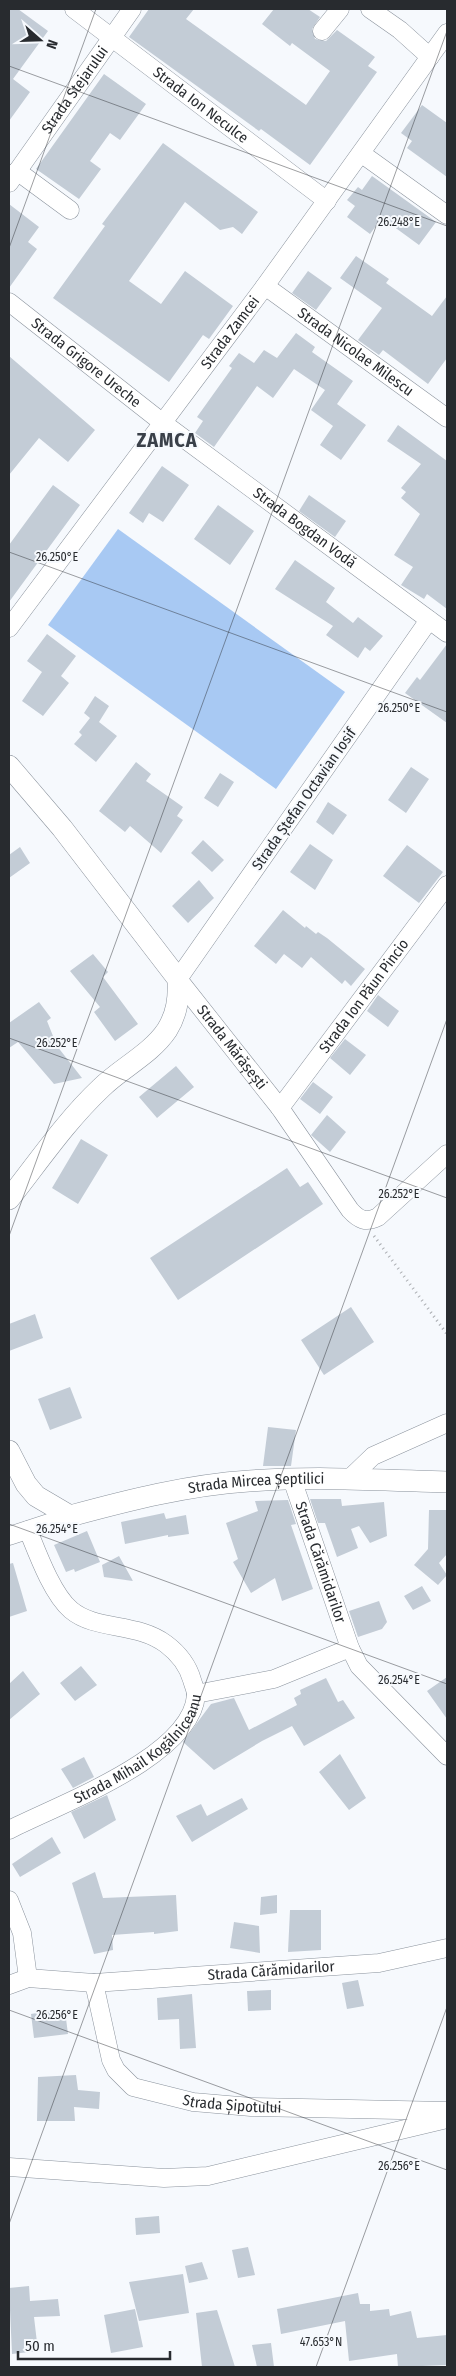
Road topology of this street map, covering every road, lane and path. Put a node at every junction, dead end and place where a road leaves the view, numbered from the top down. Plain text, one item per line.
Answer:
1 (74, 9) edge
2 (132, 9) edge
3 (340, 9) edge
4 (370, 9) edge
5 (322, 31) dead end
6 (447, 33) edge
7 (112, 38) junction
8 (430, 57) junction
9 (362, 154) junction
10 (13, 177) edge
11 (327, 202) junction
12 (70, 210) dead end
13 (447, 216) edge
14 (265, 286) junction
15 (9, 302) edge
16 (447, 418) edge
17 (163, 423) junction
18 (429, 620) junction
19 (9, 628) edge
20 (447, 633) edge
21 (9, 766) edge
22 (447, 884) edge
23 (178, 979) junction
24 (280, 1108) junction
25 (447, 1154) edge
26 (9, 1199) edge
27 (362, 1220) junction
28 (447, 1334) edge
29 (447, 1423) edge
30 (9, 1451) edge
31 (292, 1479) junction
32 (348, 1479) junction
33 (447, 1482) edge
34 (70, 1516) junction
35 (28, 1530) junction
36 (9, 1536) edge
37 (350, 1648) junction
38 (196, 1694) junction
39 (447, 1756) edge
40 (9, 1830) edge
41 (9, 1900) edge
42 (447, 1948) edge
43 (28, 1978) junction
44 (94, 1983) junction
45 (9, 1985) edge
46 (447, 2111) edge
47 (447, 2119) edge
48 (9, 2167) edge

1 - 7 street, Strada Ion Neculce
2 - 7 street, Strada Stejarului
3 - 5 street
4 - 8 street
6 - 8 street, Strada Zamcei
7 - 10 street, Strada Stejarului
7 - 11 street, Strada Ion Neculce
8 - 9 street, Strada Zamcei
9 - 11 street, Strada Zamcei
9 - 13 street
10 - 12 street, Strada Stejarului
11 - 14 street, Strada Zamcei
14 - 16 street, Strada Nicolae Milescu
14 - 17 street, Strada Zamcei
15 - 17 street, Strada Grigore Ureche
17 - 18 street, Strada Bogdan Vodă
17 - 19 street, Strada Zamcei
18 - 20 street, Strada Bogdan Vodă
18 - 23 street, Strada Ștefan Octavian Iosif
21 - 23 street, Strada Mărășești
22 - 24 street, Strada Ion Păun Pincio
23 - 24 street, Strada Mărășești
23 - 26 street
24 - 27 street, Strada Mărășești
25 - 27 street
27 - 28 path
29 - 32 street
30 - 34 street
31 - 32 street, Strada Mircea Șeptilici
31 - 34 street, Strada Mircea Șeptilici
31 - 37 street, Strada Cărămidarilor
32 - 33 street, Strada Mircea Șeptilici
34 - 35 street
35 - 36 street
35 - 38 street, Strada Mihail Kogălniceanu
37 - 38 street
37 - 39 street, Strada Cărămidarilor
38 - 40 street, Strada Mihail Kogălniceanu
41 - 43 street
42 - 44 street, Strada Cărămidarilor
43 - 44 street, Strada Cărămidarilor
43 - 45 street
44 - 46 street, Strada Șipotului
47 - 48 street

